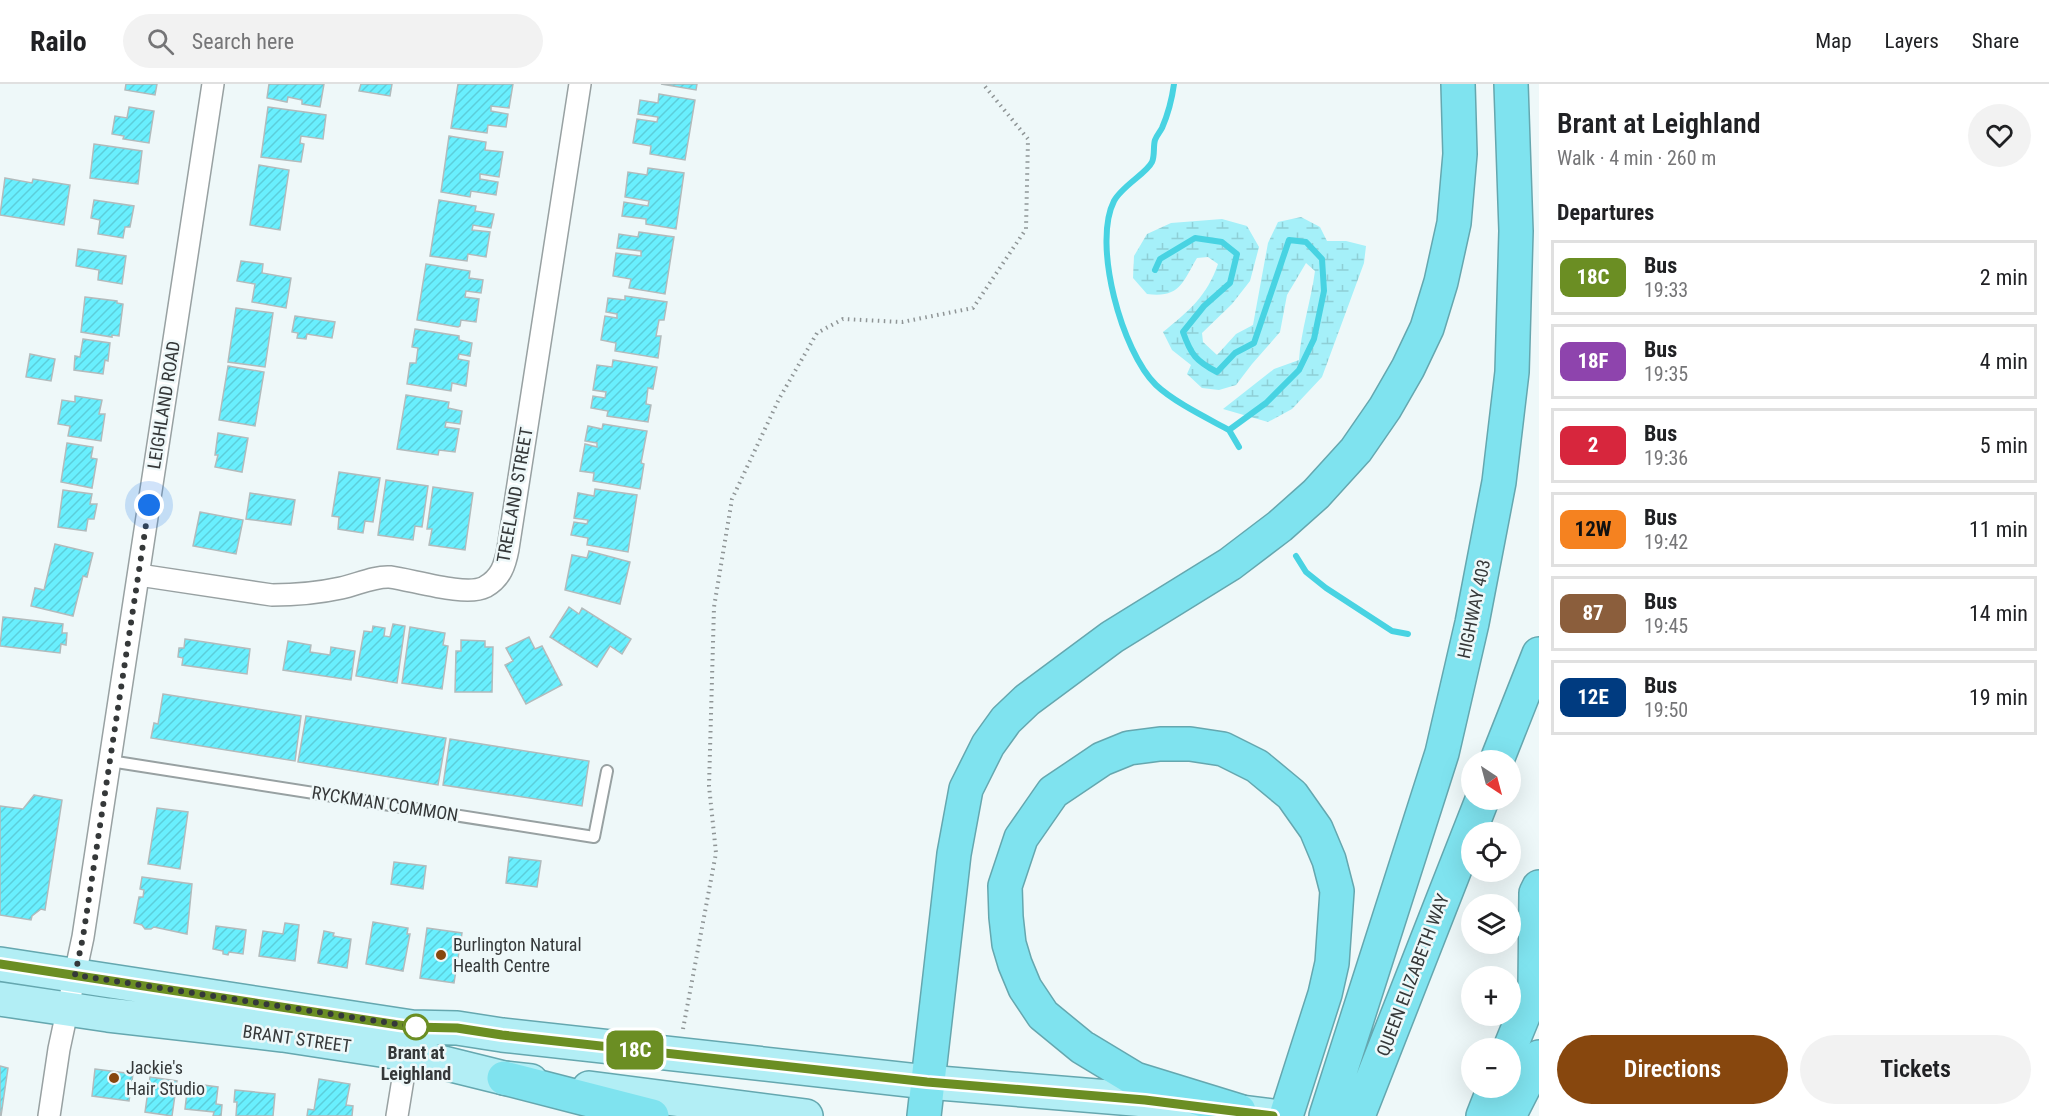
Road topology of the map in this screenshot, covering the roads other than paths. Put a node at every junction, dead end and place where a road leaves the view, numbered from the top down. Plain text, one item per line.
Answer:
1 (213, 84) edge
2 (580, 84) edge
3 (1458, 84) edge
4 (1510, 84) edge
5 (138, 575) junction
6 (1539, 654) edge
7 (1501, 750) edge
8 (110, 760) junction
9 (607, 771) dead end
10 (1478, 810) edge
11 (1539, 887) edge
12 (0, 964) edge
13 (75, 975) junction
14 (1537, 983) edge
15 (0, 999) edge
16 (67, 1009) junction
17 (1514, 1038) edge
18 (410, 1040) junction
19 (1539, 1058) edge
20 (504, 1078) junction
21 (927, 1082) junction
22 (1364, 1101) edge
23 (1497, 1106) edge
24 (1239, 1111) junction
25 (49, 1116) edge
26 (397, 1116) edge
27 (652, 1116) edge
28 (806, 1116) edge
29 (924, 1116) edge
30 (1273, 1116) edge
31 (1286, 1116) edge
32 (1326, 1116) edge

1 - 5 street, LEIGHLAND ROAD
2 - 5 street, TREELAND STREET
3 - 21 highway
4 - 32 highway, HIGHWAY 403
5 - 8 street, LEIGHLAND ROAD
6 - 7 highway
8 - 9 lane, RYCKMAN COMMON
8 - 13 street, LEIGHLAND ROAD
10 - 22 highway, QUEEN ELIZABETH WAY
11 - 14 highway
12 - 13 main road, BRANT STREET
13 - 16 street, LEIGHLAND ROAD
13 - 18 main road, BRANT STREET
14 - 17 highway
15 - 16 main road, BRANT STREET
16 - 18 main road, BRANT STREET
16 - 25 street, LEIGHLAND ROAD
18 - 20 main road, BRANT STREET
18 - 21 main road, BRANT STREET
18 - 26 street
19 - 23 highway
20 - 27 highway
20 - 28 main road, BRANT STREET
21 - 24 main road, BRANT STREET
21 - 29 highway
24 - 30 main road, BRANT STREET
24 - 31 highway

